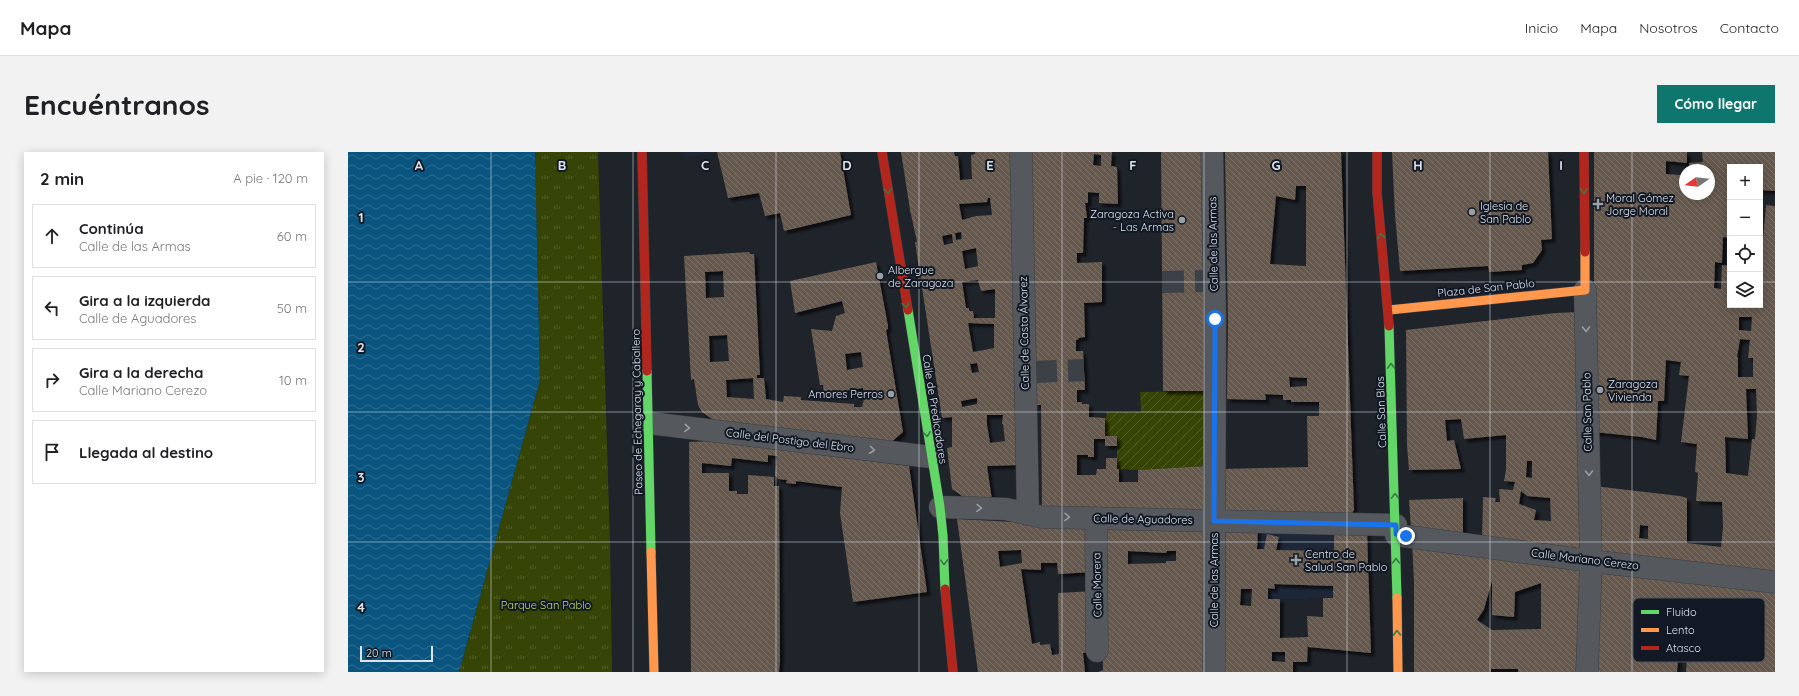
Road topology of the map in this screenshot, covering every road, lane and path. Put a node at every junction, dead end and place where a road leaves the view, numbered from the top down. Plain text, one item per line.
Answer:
1 (642, 152) edge
2 (882, 152) edge
3 (1021, 152) edge
4 (1212, 152) edge
5 (1377, 152) edge
6 (1584, 152) edge
7 (1585, 290) junction
8 (1389, 310) junction
9 (649, 423) junction
10 (931, 457) junction
11 (940, 507) junction
12 (1028, 514) junction
13 (1096, 518) junction
14 (1214, 521) junction
15 (1396, 530) junction
16 (1590, 561) junction
17 (1775, 582) edge
18 (1098, 651) dead end
19 (654, 672) edge
20 (953, 672) edge
21 (1214, 672) edge
22 (1398, 672) edge
23 (1586, 672) edge

1 - 9 street, Paseo de Echegaray y Caballero
2 -> 10 street, Calle de Predicadores
3 - 12 street, Calle de Casta Álvarez
4 - 14 street, Calle de las Armas
8 -> 5 street, Calle San Blas
6 -> 7 street, Calle San Pablo
7 - 8 street, Plaza de San Pablo
7 -> 16 street, Calle San Pablo
15 -> 8 street, Calle San Blas
9 -> 10 street, Calle del Postigo del Ebro
9 - 19 street, Paseo de Echegaray y Caballero
10 - 11 street, Calle de Predicadores
11 -> 12 street, Calle de Aguadores
11 -> 20 street, Calle de Predicadores
12 -> 13 street, Calle de Aguadores
13 - 14 street, Calle de Aguadores
13 - 18 street, Calle Morera
14 - 15 street, Calle de Aguadores
14 - 21 street, Calle de las Armas
15 - 16 street, Calle Mariano Cerezo
22 -> 15 street, Calle San Blas
16 - 17 street, Calle Mariano Cerezo
16 - 23 street, Calle San Pablo

